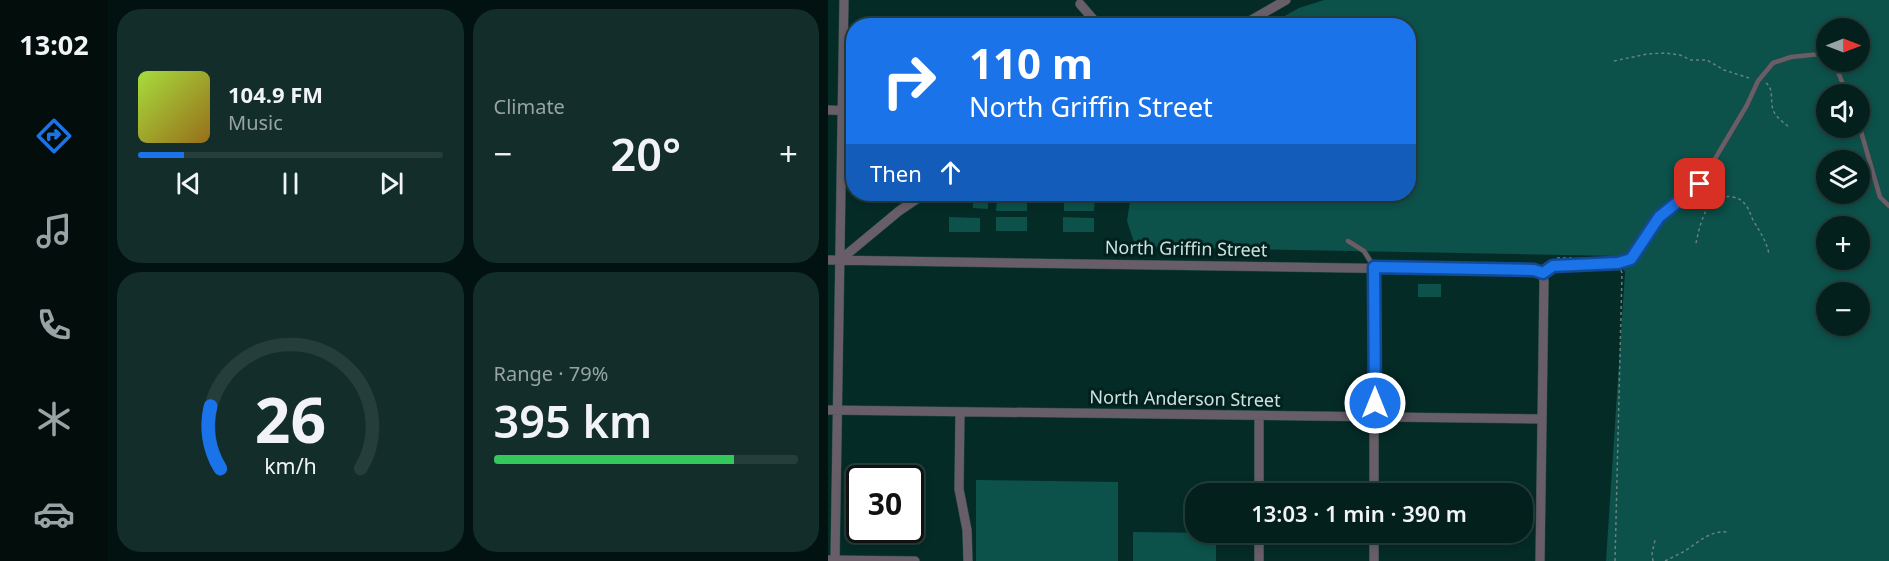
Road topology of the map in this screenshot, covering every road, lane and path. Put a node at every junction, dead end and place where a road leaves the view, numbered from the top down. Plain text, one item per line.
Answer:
1 (844, 0) edge
2 (1286, 0) edge
3 (1080, 4) dead end
4 (1092, 18) edge
5 (1255, 18) edge
6 (1816, 54) edge
7 (1614, 62) dead end
8 (1758, 81) junction
9 (828, 110) edge
10 (843, 111) junction
11 (1789, 127) dead end
12 (1863, 138) edge
13 (913, 201) edge
14 (1889, 206) edge
15 (1348, 241) dead end
16 (1696, 243) dead end
17 (1768, 254) dead end
18 (828, 260) edge
19 (840, 260) junction
20 (1374, 267) junction
21 (1619, 267) dead end
22 (1543, 273) junction
23 (833, 410) edge
24 (960, 412) junction
25 (1259, 416) junction
26 (1375, 417) junction
27 (1542, 419) junction
28 (1259, 483) edge
29 (1374, 483) edge
30 (1727, 532) dead end
31 (1655, 540) dead end
32 (1259, 543) edge
33 (1374, 543) edge
34 (833, 560) edge
35 (915, 561) edge
36 (968, 561) edge
37 (1259, 561) edge
38 (1374, 561) edge
39 (1540, 561) edge
40 (1615, 561) edge
41 (1653, 561) edge
42 (1665, 561) edge

1 - 10 street
2 - 5 street
3 - 4 street
6 - 8 lane
7 - 8 path
8 - 11 path
8 - 22 lane
9 - 10 street
10 - 19 street
12 - 14 lane
13 - 19 street
15 - 20 lane
16 - 17 path
18 - 19 street, North Griffin Street
19 - 20 street, North Griffin Street
19 - 23 street
20 - 22 street, North Griffin Street
20 - 26 street
21 - 40 path
22 - 27 street
23 - 24 street, North Anderson Street
23 - 34 street
24 - 25 street, North Anderson Street
24 - 36 street
25 - 26 street, North Anderson Street
25 - 28 street
26 - 27 street, North Anderson Street
26 - 29 street
27 - 39 street
30 - 42 path
31 - 41 path
32 - 37 street
33 - 38 street
34 - 35 street

